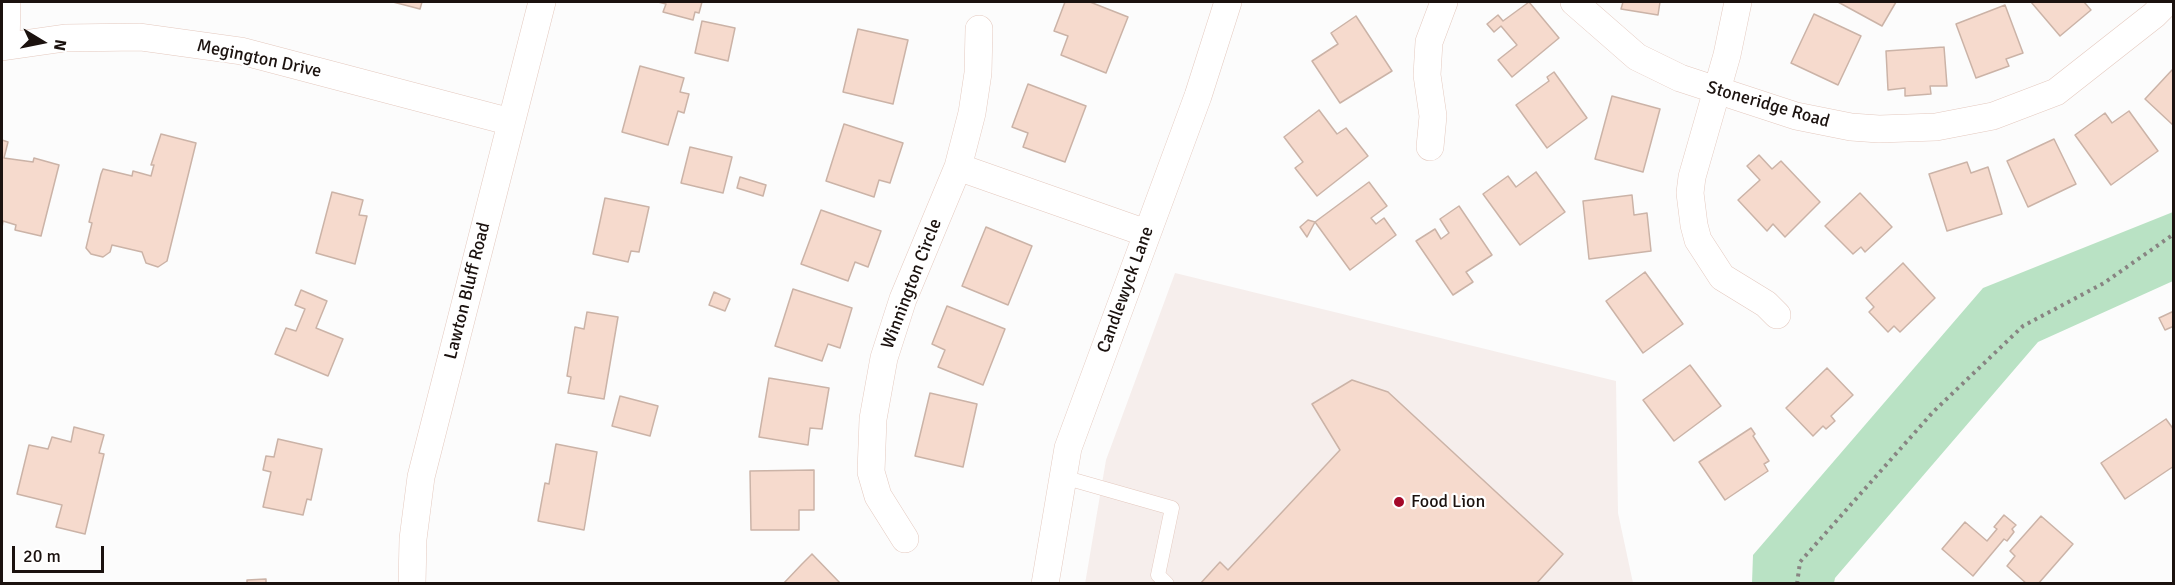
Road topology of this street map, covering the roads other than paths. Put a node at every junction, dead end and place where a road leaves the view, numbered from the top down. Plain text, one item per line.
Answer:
1 (7, 2) edge
2 (542, 2) edge
3 (1228, 2) edge
4 (1444, 2) edge
5 (1574, 2) edge
6 (1738, 2) edge
7 (2167, 2) edge
8 (980, 29) dead end
9 (4, 46) edge
10 (1717, 91) junction
11 (511, 122) junction
12 (1430, 147) dead end
13 (958, 167) junction
14 (1146, 232) junction
15 (1777, 315) dead end
16 (1063, 477) junction
17 (905, 539) dead end
18 (412, 584) edge
19 (1045, 584) edge
20 (1167, 584) edge

1 - 9 street
2 - 11 street, Lawton Bluff Road
3 - 14 street, Candlewyck Lane
4 - 12 street
5 - 10 street, Stoneridge Road
6 - 10 street
7 - 10 street, Stoneridge Road
8 - 13 street, Winnington Circle
9 - 11 street, Megington Drive
10 - 15 street
11 - 18 street, Lawton Bluff Road
13 - 14 street
13 - 17 street, Winnington Circle
14 - 16 street, Candlewyck Lane
16 - 19 street, Candlewyck Lane
16 - 20 lane

